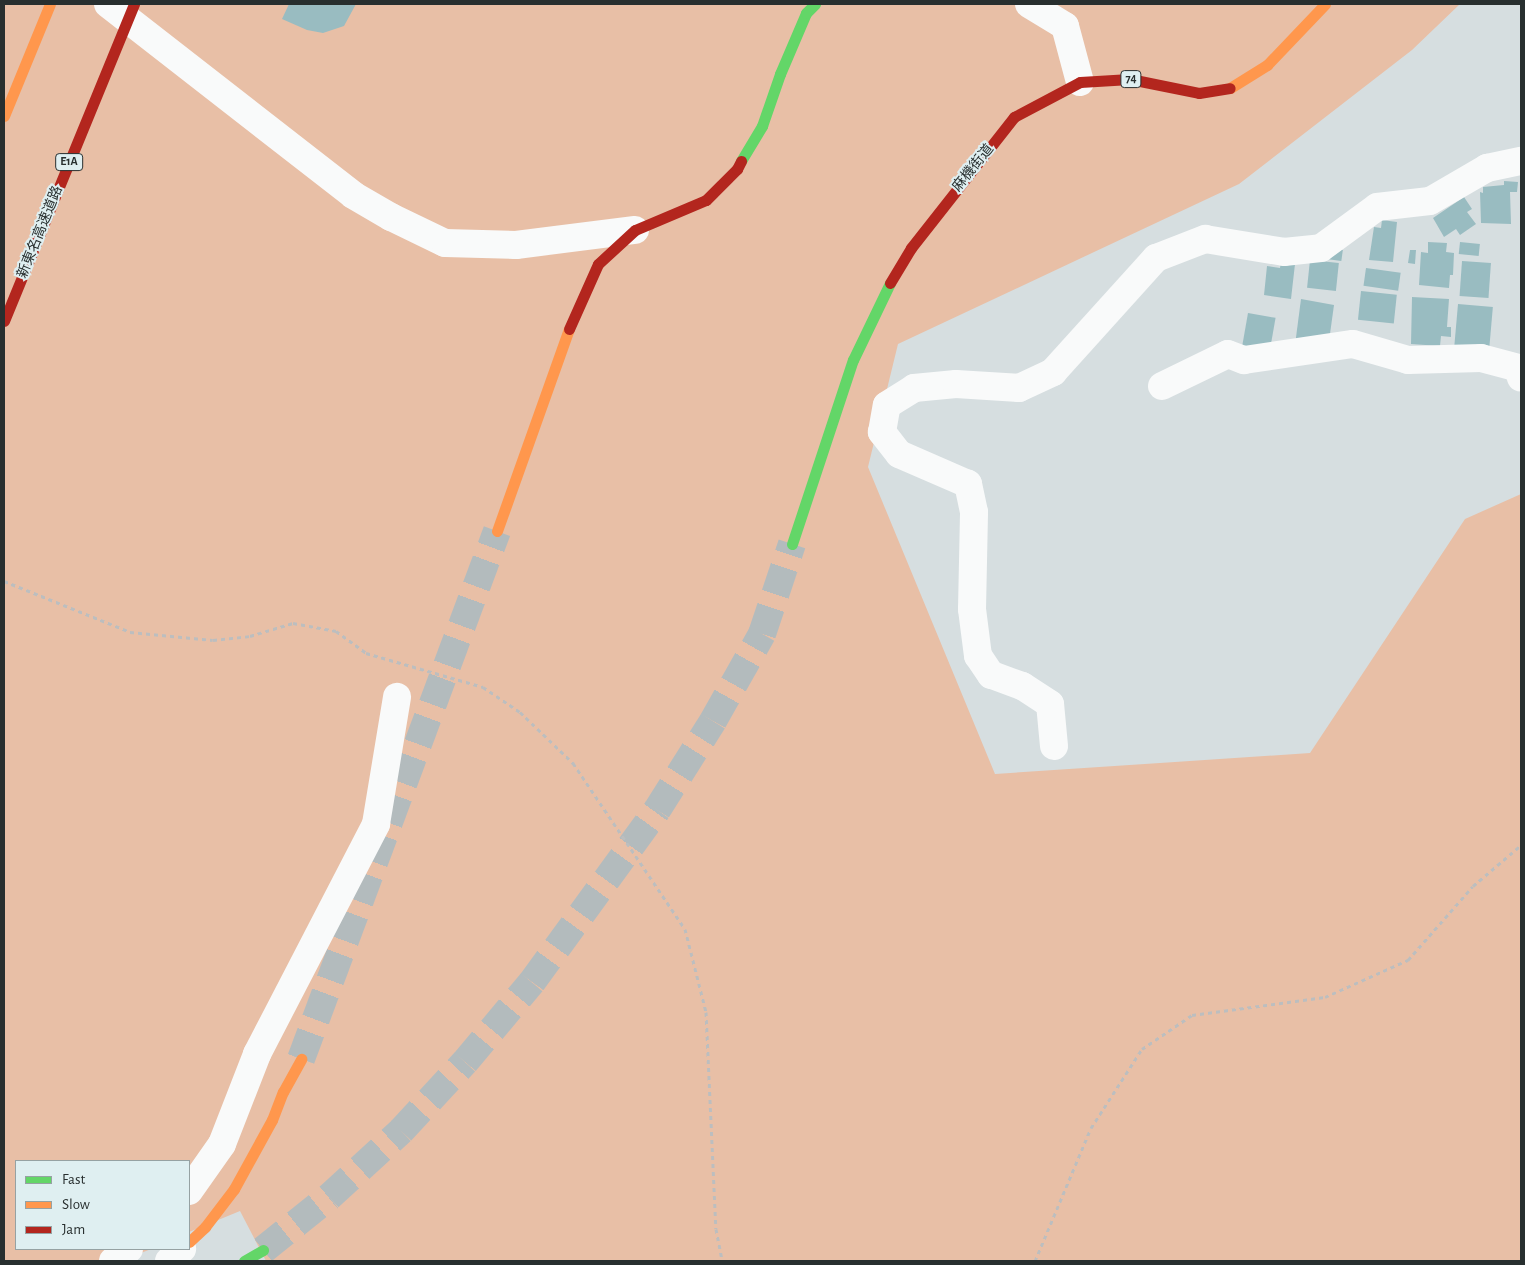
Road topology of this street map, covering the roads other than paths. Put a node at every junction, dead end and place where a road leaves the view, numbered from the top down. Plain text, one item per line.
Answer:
1 (50, 4) edge
2 (108, 4) edge
3 (134, 4) edge
4 (815, 4) edge
5 (1029, 4) edge
6 (1326, 4) edge
7 (1080, 82) junction
8 (4, 116) edge
9 (1521, 161) edge
10 (635, 230) junction
11 (4, 321) edge
12 (1521, 378) edge
13 (1162, 386) dead end
14 (497, 531) tunnel mouth
15 (792, 544) tunnel mouth
16 (397, 697) dead end
17 (1054, 746) dead end
18 (301, 1059) tunnel mouth
19 (190, 1190) edge
20 (190, 1241) edge
21 (128, 1250) edge
22 (181, 1250) edge
23 (263, 1250) tunnel mouth
24 (113, 1261) edge
25 (169, 1261) edge
26 (244, 1261) edge

1 - 8 main road
2 - 10 street
3 - 11 main road, 新東名高速道路 / E1A
4 - 10 main road
5 - 7 street
6 - 7 main road, 麻機街道 / 74
7 - 15 main road, 麻機街道 / 74
9 - 17 street
10 - 14 main road
12 - 13 street
16 - 19 street
18 - 20 main road
21 - 24 street
22 - 25 street
23 - 26 main road

